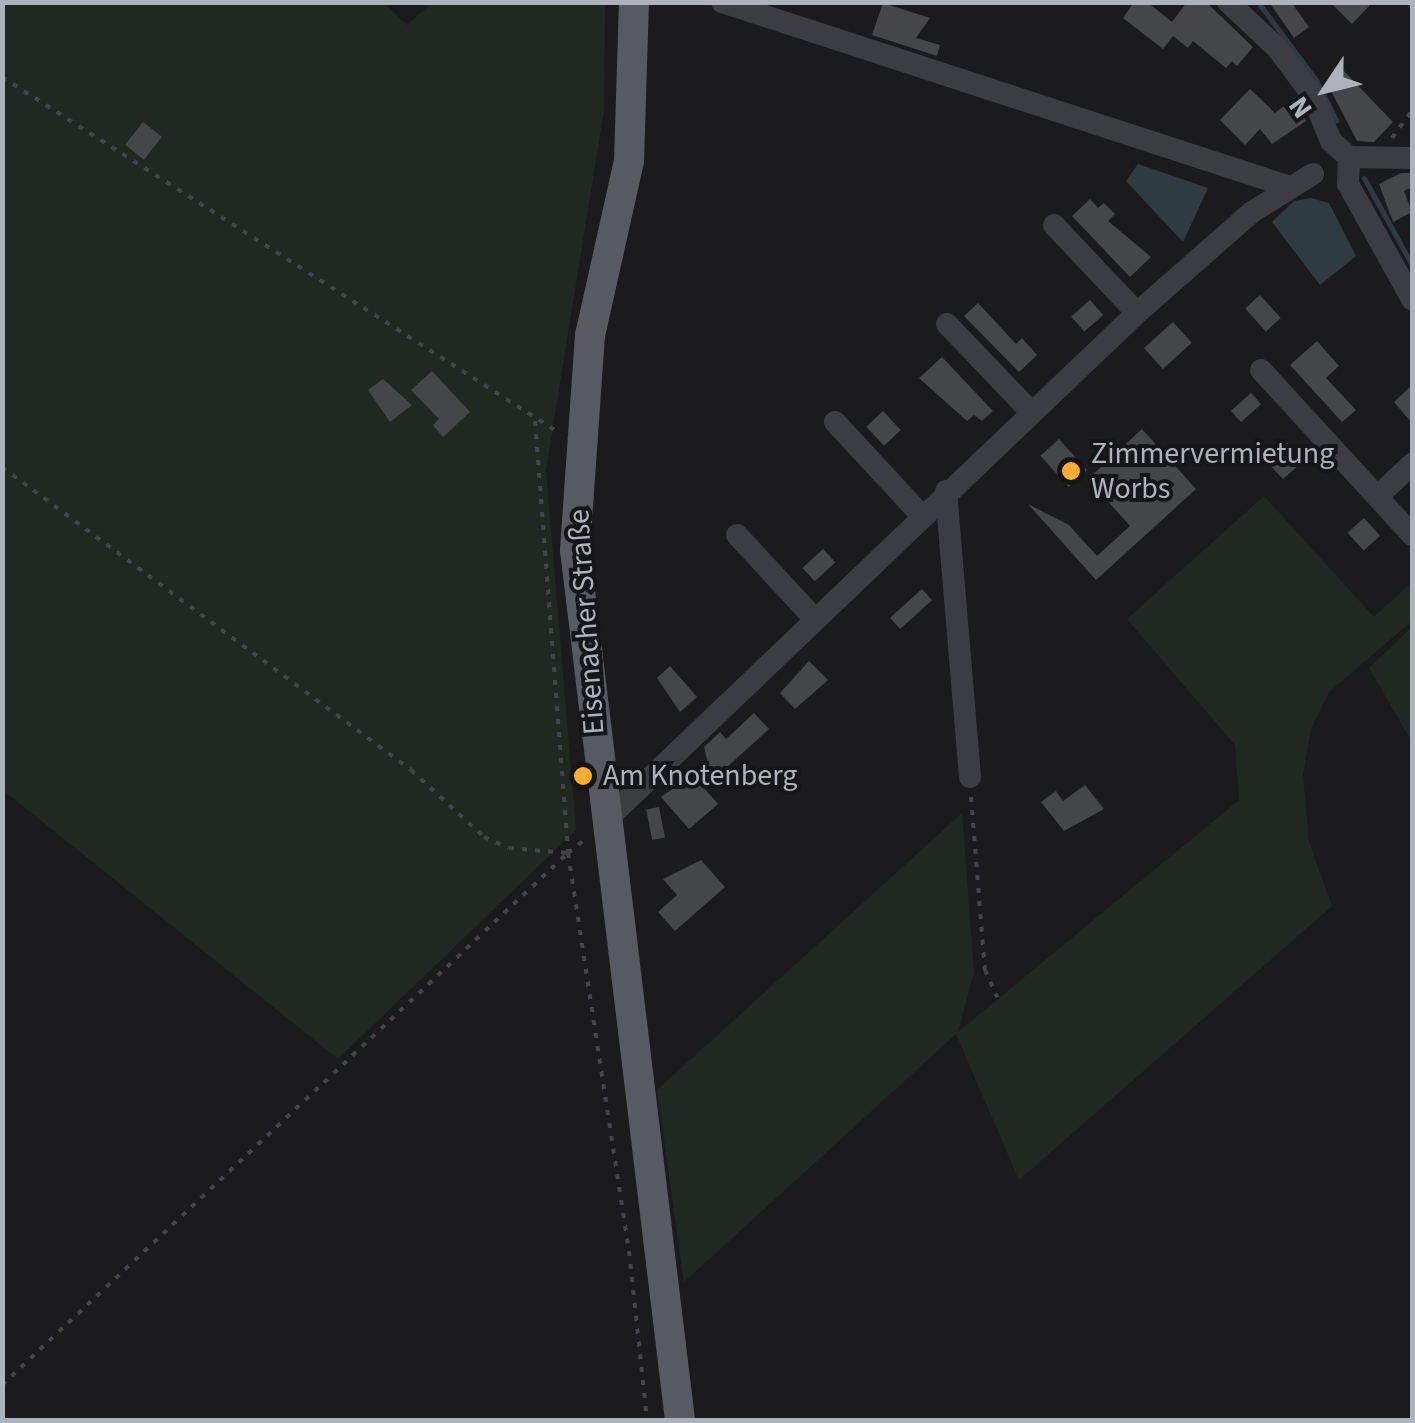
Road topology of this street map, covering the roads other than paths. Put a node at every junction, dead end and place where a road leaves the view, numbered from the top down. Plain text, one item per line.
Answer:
1 (634, 2) edge
2 (722, 2) edge
3 (1238, 5) edge
4 (1331, 141) junction
5 (1361, 158) junction
6 (1412, 158) edge
7 (1312, 174) junction
8 (1348, 184) junction
9 (1287, 186) junction
10 (1054, 225) dead end
11 (1412, 299) edge
12 (1136, 313) junction
13 (947, 324) dead end
14 (1261, 370) dead end
15 (1030, 410) junction
16 (835, 422) dead end
17 (1412, 464) edge
18 (946, 491) junction
19 (1378, 496) junction
20 (922, 516) junction
21 (737, 535) dead end
22 (1412, 535) edge
23 (813, 617) junction
24 (970, 777) road end
25 (604, 822) junction
26 (680, 1420) edge

1 - 25 main road, Eisenacher Straße
2 - 9 street
3 - 4 street
4 - 5 street
4 - 7 street
5 - 6 street
5 - 8 street
7 - 8 street
7 - 9 street
8 - 11 street
9 - 12 street
10 - 12 street
12 - 15 street
13 - 15 street
14 - 19 street
15 - 18 street
16 - 20 street
17 - 19 street
18 - 20 street
18 - 24 street
19 - 22 street
20 - 23 street
21 - 23 street
23 - 25 street
25 - 26 main road, Eisenacher Straße

